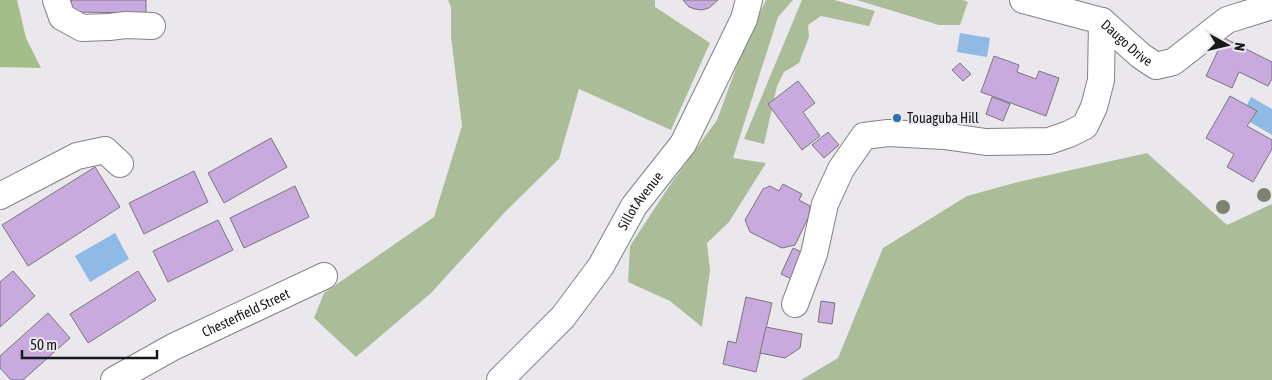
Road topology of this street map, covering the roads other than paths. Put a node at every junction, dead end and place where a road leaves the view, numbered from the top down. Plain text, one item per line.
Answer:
1 (56, 0) edge
2 (749, 0) edge
3 (1023, 0) edge
4 (1272, 6) edge
5 (1102, 21) junction
6 (152, 26) dead end
7 (120, 164) dead end
8 (0, 196) edge
9 (324, 276) dead end
10 (795, 304) dead end
11 (114, 380) edge
12 (500, 380) edge

1 - 6 street
2 - 12 street, Sillot Avenue
3 - 5 street, Daugo Drive
4 - 5 street, Daugo Drive
5 - 10 street
7 - 8 street
9 - 11 street, Chesterfield Street

